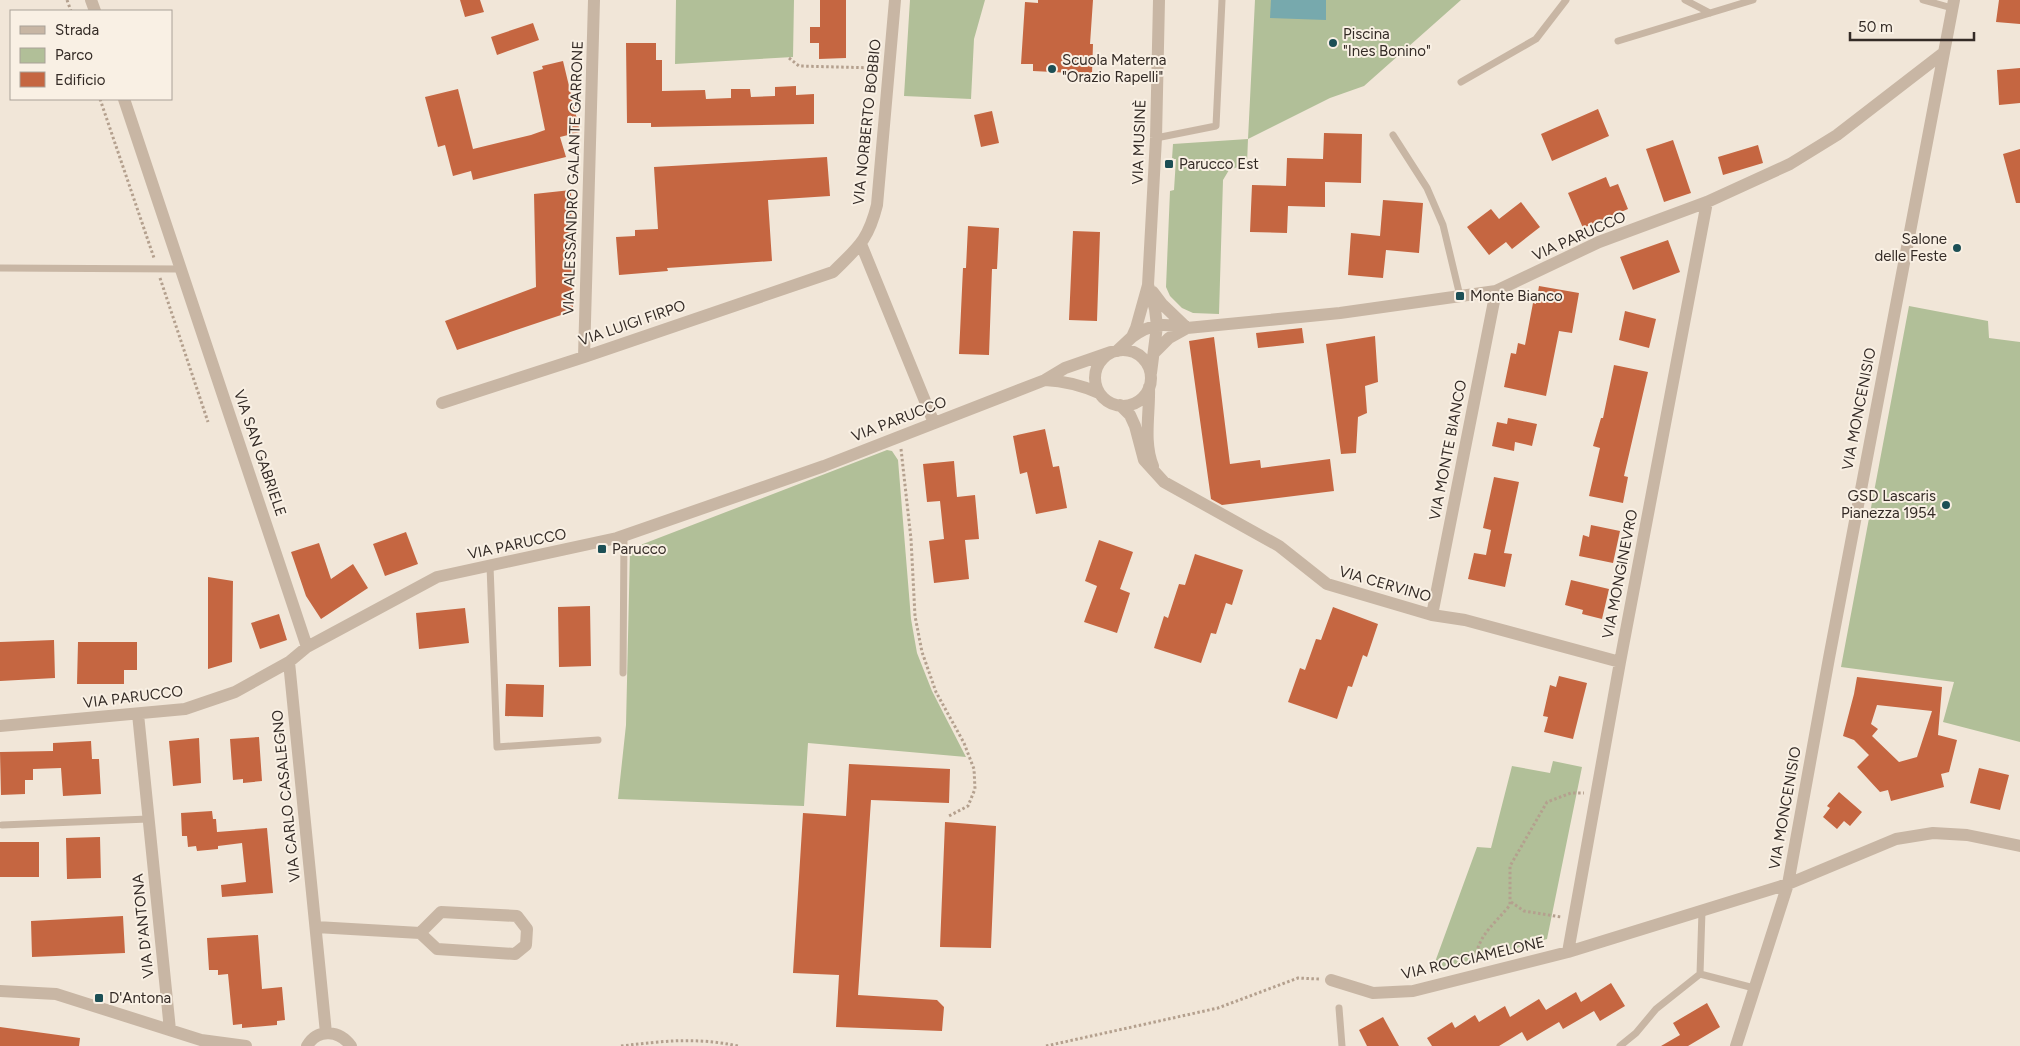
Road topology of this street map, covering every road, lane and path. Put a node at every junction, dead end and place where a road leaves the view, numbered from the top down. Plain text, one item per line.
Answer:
1 (594, 0) edge
2 (895, 0) edge
3 (1158, 0) edge
4 (1222, 0) edge
5 (1566, 0) edge
6 (1685, 0) edge
7 (1753, 0) edge
8 (1922, 0) edge
9 (1953, 4) edge
10 (1710, 13) junction
11 (1618, 41) dead end
12 (1942, 54) junction
13 (789, 58) dead end
14 (890, 68) junction
15 (1461, 82) dead end
16 (124, 100) edge
17 (1393, 135) dead end
18 (1156, 138) junction
19 (1707, 202) junction
20 (860, 244) junction
21 (0, 268) edge
22 (181, 269) junction
23 (832, 272) joint
24 (1148, 285) junction
25 (1496, 291) junction
26 (1460, 296) junction
27 (1157, 326) junction
28 (1187, 328) junction
29 (1132, 337) junction
30 (1114, 351) junction
31 (1154, 353) junction
32 (584, 357) junction
33 (1045, 380) junction
34 (1150, 381) junction
35 (1099, 393) junction
36 (442, 402) dead end
37 (1120, 405) junction
38 (934, 423) junction
39 (899, 436) junction
40 (1164, 482) junction
41 (624, 536) junction
42 (490, 566) junction
43 (1432, 614) junction
44 (308, 647) junction
45 (289, 662) junction
46 (1620, 662) junction
47 (623, 673) dead end
48 (138, 714) junction
49 (0, 726) edge
50 (598, 740) dead end
51 (1596, 794) junction
52 (949, 816) dead end
53 (148, 819) junction
54 (2, 825) dead end
55 (2020, 846) edge
56 (1788, 884) junction
57 (1510, 901) junction
58 (1702, 911) junction
59 (1574, 917) junction
60 (316, 927) junction
61 (420, 933) junction
62 (1568, 952) junction
63 (1700, 974) junction
64 (1473, 976) junction
65 (1330, 980) joint
66 (1754, 988) junction
67 (0, 990) edge
68 (1339, 1008) dead end
69 (170, 1030) junction
70 (326, 1033) junction
71 (246, 1046) edge
72 (307, 1046) edge
73 (351, 1046) edge
74 (621, 1046) edge
75 (738, 1046) edge
76 (1046, 1046) edge
77 (1342, 1046) edge
78 (1620, 1046) edge
79 (1736, 1046) edge

1 - 32 street, VIA ALESSANDRO GALANTE GARRONE
2 - 14 street, VIA NORBERTO BOBBIO
3 - 18 street, VIA MUSINÈ
4 - 18 lane
5 - 15 lane
6 - 10 lane
7 - 10 lane
8 - 9 lane
9 - 12 street, VIA MONCENISIO
10 - 11 lane
12 - 19 street, VIA PARUCCO
12 - 56 street, VIA MONCENISIO
13 - 14 path
14 - 20 street, VIA NORBERTO BOBBIO
16 - 22 street, VIA SAN GABRIELE
17 - 26 lane
18 - 24 street, VIA MUSINÈ
19 - 25 street, VIA PARUCCO
19 - 46 street, VIA MONGINEVRO
20 - 23 street, VIA NORBERTO BOBBIO
20 - 38 street
21 - 22 lane
22 - 44 street, VIA SAN GABRIELE
23 - 32 street, VIA LUIGI FIRPO
24 - 27 street
24 - 28 street
24 - 29 street
25 - 26 street, VIA PARUCCO
25 - 43 street, VIA MONTE BIANCO
26 - 28 street, VIA PARUCCO
27 - 28 street, VIA PARUCCO
27 - 29 street
27 - 31 street
28 - 31 street
29 - 30 street
30 - 33 street, VIA PARUCCO
30 - 34 street
30 - 35 street
31 - 34 street
32 - 36 street, VIA LUIGI FIRPO
33 - 35 street
33 - 38 street, VIA PARUCCO
34 - 37 street
34 - 40 street
35 - 37 street
37 - 40 street, VIA CERVINO
38 - 39 street, VIA PARUCCO
39 - 41 street, VIA PARUCCO
39 - 52 path
40 - 43 street, VIA CERVINO
41 - 42 street, VIA PARUCCO
41 - 47 lane
42 - 44 street, VIA PARUCCO
42 - 50 lane
43 - 46 street, VIA CERVINO
44 - 45 street, VIA PARUCCO
45 - 48 street, VIA PARUCCO
45 - 60 street, VIA CARLO CASALEGNO
46 - 51 street, VIA MONGINEVRO
48 - 49 street, VIA PARUCCO
48 - 53 street, VIA D'ANTONA
51 - 57 path
51 - 59 street, VIA MONGINEVRO
53 - 54 lane
53 - 69 street, VIA D'ANTONA
55 - 56 street, VIA ROCCIAMELONE
56 - 58 street, VIA ROCCIAMELONE
56 - 66 street, VIA MONCENISIO
57 - 59 path
57 - 64 path
58 - 62 street, VIA ROCCIAMELONE
58 - 63 lane
59 - 62 street, VIA MONGINEVRO
60 - 61 street
60 - 70 street, VIA CARLO CASALEGNO
61 - 61 street
62 - 64 street, VIA ROCCIAMELONE
63 - 66 lane
63 - 78 lane
64 - 65 street, VIA ROCCIAMELONE
65 - 76 path
66 - 79 street, VIA MONCENISIO
67 - 69 street
68 - 77 lane
69 - 71 street
70 - 72 street
70 - 73 street
74 - 75 path

